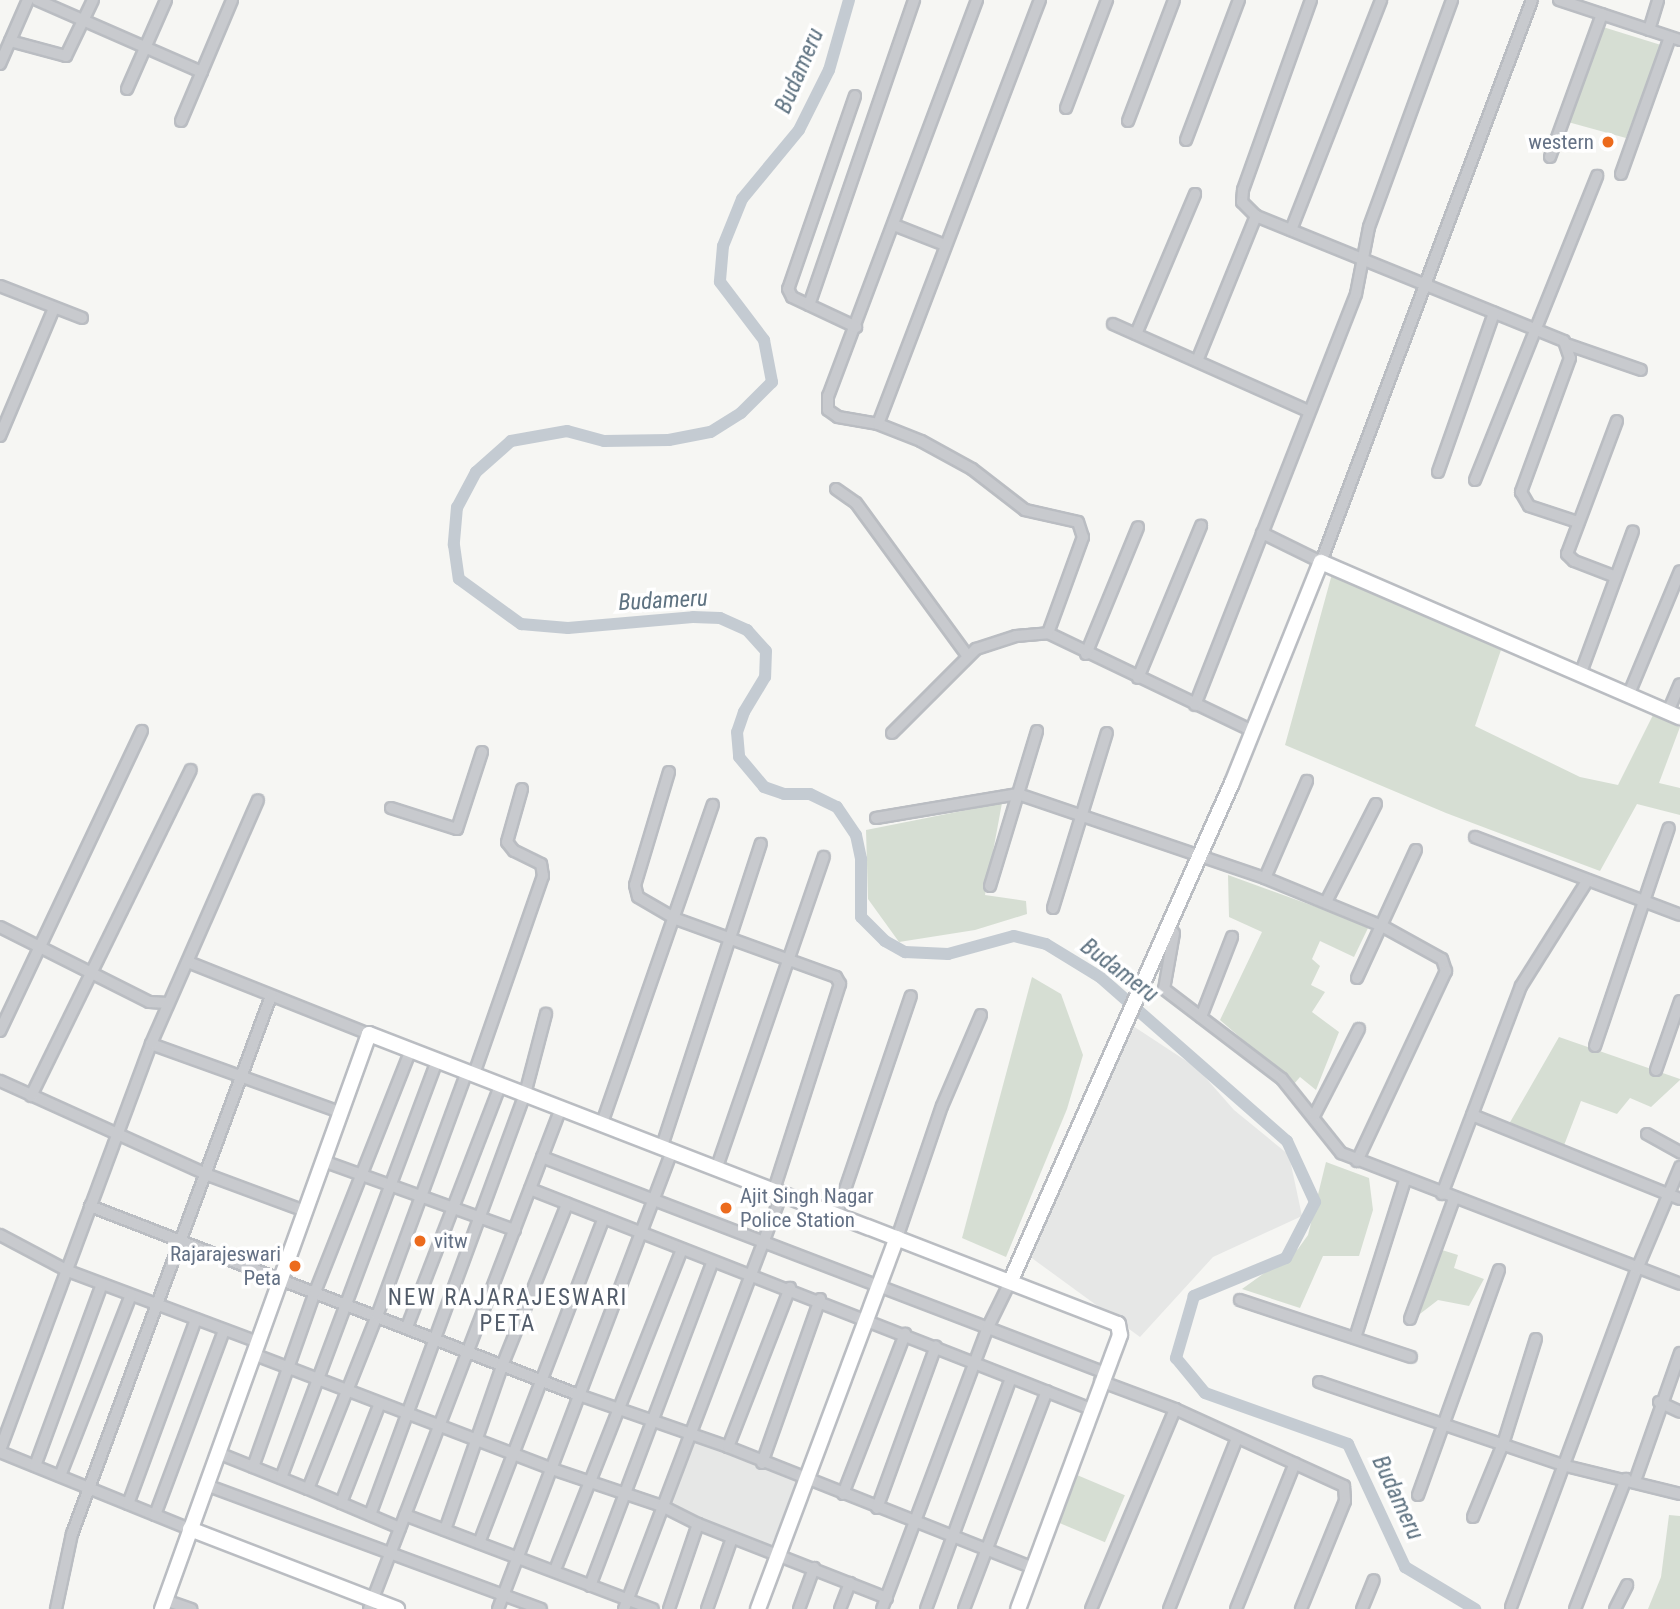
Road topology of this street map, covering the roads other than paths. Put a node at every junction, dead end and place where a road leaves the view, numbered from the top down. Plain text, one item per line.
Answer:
1 (28, 0) edge
2 (37, 0) edge
3 (93, 0) edge
4 (166, 0) edge
5 (232, 0) edge
6 (914, 0) edge
7 (976, 0) edge
8 (1040, 0) edge
9 (1107, 0) edge
10 (1174, 0) edge
11 (1240, 0) edge
12 (1311, 0) edge
13 (1381, 0) edge
14 (1452, 0) edge
15 (1532, 0) edge
16 (1559, 0) edge
17 (1658, 0) edge
18 (1588, 5) edge
19 (1602, 14) junction
20 (86, 19) junction
21 (1649, 30) junction
22 (1675, 39) edge
23 (10, 41) junction
24 (147, 46) junction
25 (0, 64) edge
26 (202, 72) junction
27 (127, 89) dead end
28 (855, 96) dead end
29 (1066, 108) dead end
30 (181, 121) dead end
31 (1128, 121) dead end
32 (1186, 140) dead end
33 (1550, 157) dead end
34 (1621, 174) dead end
35 (1597, 176) dead end
36 (1195, 194) dead end
37 (1256, 216) junction
38 (894, 225) junction
39 (1291, 230) junction
40 (945, 245) junction
41 (1363, 260) junction
42 (1426, 284) junction
43 (0, 286) edge
44 (809, 306) junction
45 (54, 308) junction
46 (1494, 313) junction
47 (82, 318) dead end
48 (1113, 324) dead end
49 (856, 327) junction
50 (1532, 328) junction
51 (1136, 334) junction
52 (1569, 345) junction
53 (1197, 361) junction
54 (1641, 370) dead end
55 (1308, 411) junction
56 (1616, 421) dead end
57 (878, 424) junction
58 (0, 436) edge
59 (1437, 472) dead end
60 (1475, 480) dead end
61 (836, 489) dead end
62 (1578, 522) junction
63 (1201, 526) dead end
64 (1138, 527) dead end
65 (1633, 531) dead end
66 (1262, 533) junction
67 (1321, 562) junction
68 (1680, 571) edge
69 (1616, 577) junction
70 (1048, 633) junction
71 (1086, 654) junction
72 (967, 655) junction
73 (1580, 675) junction
74 (1138, 678) junction
75 (1680, 684) edge
76 (1628, 696) junction
77 (1195, 705) junction
78 (1674, 714) edge
79 (1253, 730) junction
80 (142, 731) dead end
81 (1037, 731) dead end
82 (892, 733) dead end
83 (1107, 733) dead end
84 (482, 752) dead end
85 (191, 770) dead end
86 (669, 772) dead end
87 (1307, 780) dead end
88 (522, 789) dead end
89 (1018, 794) junction
90 (258, 800) dead end
91 (1376, 804) dead end
92 (713, 805) dead end
93 (391, 808) dead end
94 (1083, 816) junction
95 (876, 818) dead end
96 (1669, 828) dead end
97 (1475, 837) dead end
98 (761, 844) dead end
99 (1416, 850) dead end
100 (1198, 855) junction
101 (824, 857) dead end
102 (1265, 878) junction
103 (1587, 881) junction
104 (990, 886) dead end
105 (1326, 902) junction
106 (1642, 903) junction
107 (1053, 908) dead end
108 (1680, 915) edge
109 (676, 919) junction
110 (1382, 926) junction
111 (0, 928) edge
112 (1168, 932) junction
113 (1231, 937) dead end
114 (731, 939) junction
115 (40, 946) junction
116 (788, 960) junction
117 (188, 962) junction
118 (95, 972) junction
119 (1357, 978) dead end
120 (271, 996) junction
121 (911, 996) dead end
122 (1680, 1000) edge
123 (168, 1003) junction
124 (546, 1014) dead end
125 (981, 1014) dead end
126 (1200, 1017) junction
127 (1359, 1029) dead end
128 (0, 1031) edge
129 (369, 1034) junction
130 (151, 1044) junction
131 (1595, 1046) dead end
132 (411, 1050) junction
133 (437, 1060) junction
134 (1656, 1070) dead end
135 (470, 1073) junction
136 (244, 1077) junction
137 (0, 1081) edge
138 (501, 1084) junction
139 (525, 1094) junction
140 (31, 1096) junction
141 (561, 1108) junction
142 (340, 1112) junction
143 (1472, 1115) junction
144 (1314, 1116) junction
145 (602, 1123) junction
146 (1647, 1134) dead end
147 (119, 1137) junction
148 (667, 1148) junction
149 (1680, 1152) edge
150 (542, 1157) junction
151 (323, 1161) junction
152 (1357, 1161) junction
153 (717, 1167) junction
154 (1680, 1167) edge
155 (362, 1174) junction
156 (208, 1175) junction
157 (1405, 1180) junction
158 (391, 1185) junction
159 (530, 1189) junction
160 (778, 1191) junction
161 (1442, 1194) junction
162 (1667, 1195) junction
163 (422, 1196) junction
164 (652, 1198) junction
165 (1454, 1199) junction
166 (1680, 1199) edge
167 (567, 1204) junction
168 (90, 1206) junction
169 (453, 1208) junction
170 (305, 1211) junction
171 (837, 1213) junction
172 (481, 1217) junction
173 (604, 1218) junction
174 (514, 1230) junction
175 (638, 1232) junction
176 (0, 1235) edge
177 (897, 1238) junction
178 (765, 1240) junction
179 (182, 1241) junction
180 (682, 1249) junction
181 (713, 1261) junction
182 (1637, 1269) junction
183 (1499, 1270) dead end
184 (68, 1271) junction
185 (751, 1275) junction
186 (280, 1279) junction
187 (1011, 1280) junction
188 (102, 1284) junction
189 (1680, 1284) edge
190 (880, 1285) junction
191 (790, 1288) junction
192 (314, 1292) junction
193 (131, 1295) junction
194 (820, 1300) junction
195 (1240, 1300) dead end
196 (345, 1303) junction
197 (158, 1305) junction
198 (377, 1316) junction
199 (867, 1318) junction
200 (196, 1319) junction
201 (1410, 1319) dead end
202 (407, 1327) junction
203 (988, 1327) junction
204 (224, 1330) junction
205 (905, 1334) junction
206 (434, 1338) junction
207 (1354, 1338) junction
208 (1536, 1339) dead end
209 (936, 1346) junction
210 (255, 1348) junction
211 (468, 1352) junction
212 (1680, 1353) edge
213 (1411, 1357) dead end
214 (975, 1363) junction
215 (502, 1366) junction
216 (288, 1368) junction
217 (1102, 1377) junction
218 (540, 1378) junction
219 (1011, 1378) junction
220 (316, 1380) junction
221 (1319, 1382) dead end
222 (348, 1390) junction
223 (1047, 1391) junction
224 (576, 1394) junction
225 (1659, 1402) junction
226 (380, 1403) junction
227 (617, 1407) junction
228 (1091, 1409) junction
229 (1175, 1409) junction
230 (1680, 1412) edge
231 (408, 1413) junction
232 (653, 1419) junction
233 (1443, 1424) junction
234 (440, 1426) junction
235 (689, 1432) junction
236 (1237, 1438) junction
237 (476, 1440) junction
238 (1503, 1444) junction
239 (727, 1447) junction
240 (0, 1451) edge
241 (512, 1452) junction
242 (218, 1453) junction
243 (1295, 1463) junction
244 (762, 1464) junction
245 (35, 1466) junction
246 (1566, 1466) junction
247 (253, 1467) junction
248 (552, 1469) junction
249 (60, 1476) junction
250 (281, 1478) junction
251 (806, 1480) junction
252 (1631, 1480) junction
253 (586, 1481) junction
254 (206, 1485) junction
255 (90, 1489) junction
256 (308, 1489) junction
257 (621, 1494) junction
258 (843, 1494) junction
259 (1680, 1494) edge
260 (1418, 1495) dead end
261 (341, 1503) junction
262 (128, 1504) junction
263 (662, 1506) junction
264 (877, 1507) junction
265 (155, 1515) junction
266 (370, 1515) junction
267 (405, 1515) junction
268 (1473, 1517) dead end
269 (915, 1523) junction
270 (698, 1524) junction
271 (400, 1528) junction
272 (190, 1530) junction
273 (445, 1530) junction
274 (732, 1538) junction
275 (952, 1538) junction
276 (479, 1543) junction
277 (986, 1550) junction
278 (391, 1553) junction
279 (778, 1555) junction
280 (517, 1559) junction
281 (814, 1568) junction
282 (1033, 1568) junction
283 (555, 1570) junction
284 (1374, 1580) dead end
285 (850, 1584) junction
286 (1627, 1585) dead end
287 (590, 1586) junction
288 (503, 1595) junction
289 (887, 1598) junction
290 (371, 1604) edge
291 (626, 1604) edge
292 (164, 1605) edge
293 (1511, 1607) dead end
294 (1576, 1608) edge
295 (56, 1609) edge
296 (191, 1609) edge
297 (397, 1609) edge
298 (498, 1609) edge
299 (541, 1609) edge
300 (653, 1609) edge
301 (669, 1609) edge
302 (707, 1609) edge
303 (758, 1609) edge
304 (799, 1609) edge
305 (840, 1609) edge
306 (882, 1609) edge
307 (926, 1609) edge
308 (964, 1609) edge
309 (1018, 1609) edge
310 (1091, 1609) edge
311 (1169, 1609) edge
312 (1236, 1609) edge
313 (1301, 1609) edge
314 (1362, 1609) edge
315 (1615, 1609) edge

1 - 23 street
2 - 20 street
3 - 20 street
4 - 24 street
5 - 26 street
6 - 44 street
7 - 38 street
8 - 40 street
9 - 29 street
10 - 31 street
11 - 32 street
12 - 37 street
13 - 39 street
14 - 41 street
15 - 42 street
16 - 18 street
17 - 21 street
18 - 19 street
19 - 21 street
19 - 33 street
20 - 23 street
20 - 24 street
21 - 22 street
22 - 34 street
23 - 25 street
24 - 26 street
24 - 27 street
26 - 30 street
28 - 44 street
35 - 50 street
36 - 51 street
37 - 39 street
37 - 53 street
38 - 40 street
38 - 49 street
39 - 41 street
40 - 57 street
41 - 42 street
41 - 55 street
42 - 46 street
42 - 67 street
43 - 45 street
44 - 49 street
45 - 47 street
45 - 58 street
46 - 50 street
46 - 59 street
48 - 51 street
49 - 57 street
50 - 52 street
50 - 60 street
51 - 53 street
52 - 54 street
52 - 62 street
53 - 55 street
55 - 66 street
56 - 62 street
57 - 70 street
61 - 72 street
62 - 69 street
63 - 74 street
64 - 71 street
65 - 69 street
66 - 67 street
66 - 77 street
67 - 73 street
67 - 79 street
68 - 76 street
69 - 73 street
70 - 71 street
70 - 72 street
71 - 74 street
72 - 82 street
73 - 76 street
74 - 77 street
75 - 78 street
76 - 78 street
77 - 79 street
79 - 100 street
80 - 115 street
81 - 89 street
83 - 94 street
84 - 93 street
85 - 118 street
86 - 109 street
87 - 102 street
88 - 135 street
89 - 94 street
89 - 95 street
89 - 104 street
90 - 117 street
91 - 105 street
92 - 109 street
94 - 100 street
94 - 107 street
96 - 106 street
97 - 103 street
98 - 114 street
99 - 110 street
100 - 102 street
100 - 112 street
101 - 116 street
102 - 105 street
103 - 106 street
103 - 143 street
105 - 110 street
106 - 108 street
106 - 131 street
109 - 114 street
109 - 145 street
110 - 119 street
110 - 152 street
111 - 115 street
112 - 126 street
112 - 187 street
113 - 126 street
114 - 116 street
114 - 148 street
115 - 118 street
115 - 128 street
116 - 153 street
116 - 160 street
117 - 120 street
117 - 123 street
118 - 123 street
118 - 140 street
120 - 129 street
120 - 136 street
121 - 171 street
122 - 134 street
123 - 130 street
124 - 139 street
125 - 177 street
126 - 144 street
127 - 144 street
129 - 132 street
129 - 142 street
130 - 136 street
130 - 147 street
132 - 133 street
132 - 155 street
133 - 135 street
133 - 158 street
135 - 138 street
135 - 163 street
136 - 142 street
136 - 156 street
137 - 140 street
138 - 139 street
138 - 169 street
139 - 141 street
139 - 172 street
140 - 147 street
141 - 145 street
141 - 150 street
142 - 151 street
143 - 161 street
143 - 162 street
144 - 152 street
145 - 148 street
146 - 149 street
147 - 156 street
147 - 168 street
148 - 153 street
148 - 164 street
150 - 159 street
150 - 164 street
151 - 155 street
151 - 170 street
152 - 157 street
153 - 160 street
154 - 162 street
155 - 158 street
155 - 192 street
156 - 170 street
156 - 179 street
157 - 161 street
157 - 207 street
158 - 163 street
158 - 196 street
159 - 167 street
159 - 174 street
160 - 171 street
160 - 178 street
161 - 165 street
162 - 166 street
162 - 182 street
163 - 169 street
163 - 198 street
164 - 175 street
164 - 178 street
165 - 182 street
165 - 201 street
167 - 173 street
167 - 215 street
168 - 179 street
168 - 184 street
169 - 172 street
169 - 202 street
170 - 186 street
171 - 177 street
172 - 174 street
172 - 206 street
173 - 175 street
173 - 218 street
174 - 211 street
175 - 180 street
175 - 224 street
176 - 184 street
177 - 187 street
177 - 190 street
178 - 185 street
178 - 190 street
179 - 186 street
179 - 197 street
180 - 181 street
180 - 227 street
181 - 185 street
181 - 232 street
182 - 189 street
182 - 246 street
183 - 233 street
184 - 188 street
184 - 240 street
185 - 191 street
185 - 235 street
186 - 192 street
186 - 210 street
187 - 203 street
187 - 217 street
188 - 193 street
188 - 245 street
190 - 199 street
190 - 203 street
191 - 194 street
191 - 239 street
192 - 196 street
192 - 216 street
193 - 197 street
193 - 249 street
194 - 199 street
194 - 244 street
195 - 207 street
196 - 198 street
196 - 220 street
197 - 200 street
197 - 255 street
198 - 202 street
198 - 222 street
199 - 205 street
199 - 251 street
200 - 204 street
200 - 262 street
202 - 206 street
203 - 214 street
203 - 217 street
204 - 210 street
204 - 265 street
205 - 209 street
205 - 258 street
206 - 211 street
206 - 231 street
207 - 213 street
208 - 238 street
209 - 214 street
209 - 264 street
210 - 216 street
210 - 242 street
211 - 215 street
211 - 234 street
212 - 225 street
214 - 219 street
214 - 269 street
215 - 218 street
215 - 237 street
216 - 220 street
216 - 247 street
217 - 228 street
217 - 229 street
218 - 224 street
218 - 241 street
219 - 223 street
219 - 275 street
220 - 222 street
220 - 250 street
221 - 233 street
222 - 226 street
222 - 256 street
223 - 228 street
223 - 277 street
224 - 227 street
224 - 248 street
225 - 230 street
225 - 252 street
226 - 231 street
226 - 261 street
227 - 232 street
227 - 253 street
228 - 282 street
229 - 236 street
229 - 310 street
231 - 234 street
231 - 266 street
232 - 235 street
232 - 257 street
233 - 238 street
233 - 260 street
234 - 237 street
234 - 267 street
235 - 239 street
235 - 263 street
236 - 243 street
236 - 311 street
237 - 241 street
237 - 273 street
238 - 246 street
238 - 268 street
239 - 244 street
240 - 245 street
241 - 248 street
241 - 276 street
242 - 247 street
242 - 254 street
243 - 312 street
243 - 313 street
244 - 251 street
245 - 249 street
246 - 252 street
246 - 293 street
247 - 250 street
248 - 253 street
248 - 280 street
249 - 255 street
250 - 256 street
251 - 258 street
251 - 279 street
252 - 259 street
252 - 294 street
253 - 257 street
253 - 283 street
254 - 272 street
254 - 278 street
255 - 262 street
255 - 295 street
256 - 261 street
257 - 263 street
257 - 287 street
258 - 264 street
261 - 266 street
262 - 265 street
263 - 270 street
263 - 291 street
264 - 269 street
265 - 272 street
266 - 271 street
267 - 271 street
267 - 273 street
269 - 275 street
269 - 289 street
270 - 274 street
270 - 301 street
271 - 278 street
272 - 290 street
272 - 292 street
273 - 276 street
274 - 279 street
274 - 302 street
275 - 277 street
275 - 307 street
276 - 280 street
277 - 282 street
277 - 308 street
278 - 288 street
278 - 290 street
279 - 281 street
279 - 303 street
280 - 283 street
280 - 288 street
281 - 285 street
281 - 304 street
282 - 309 street
283 - 287 street
284 - 314 street
285 - 289 street
285 - 305 street
286 - 315 street
287 - 291 street
288 - 298 street
288 - 299 street
289 - 306 street
290 - 297 street
291 - 300 street
292 - 296 street

